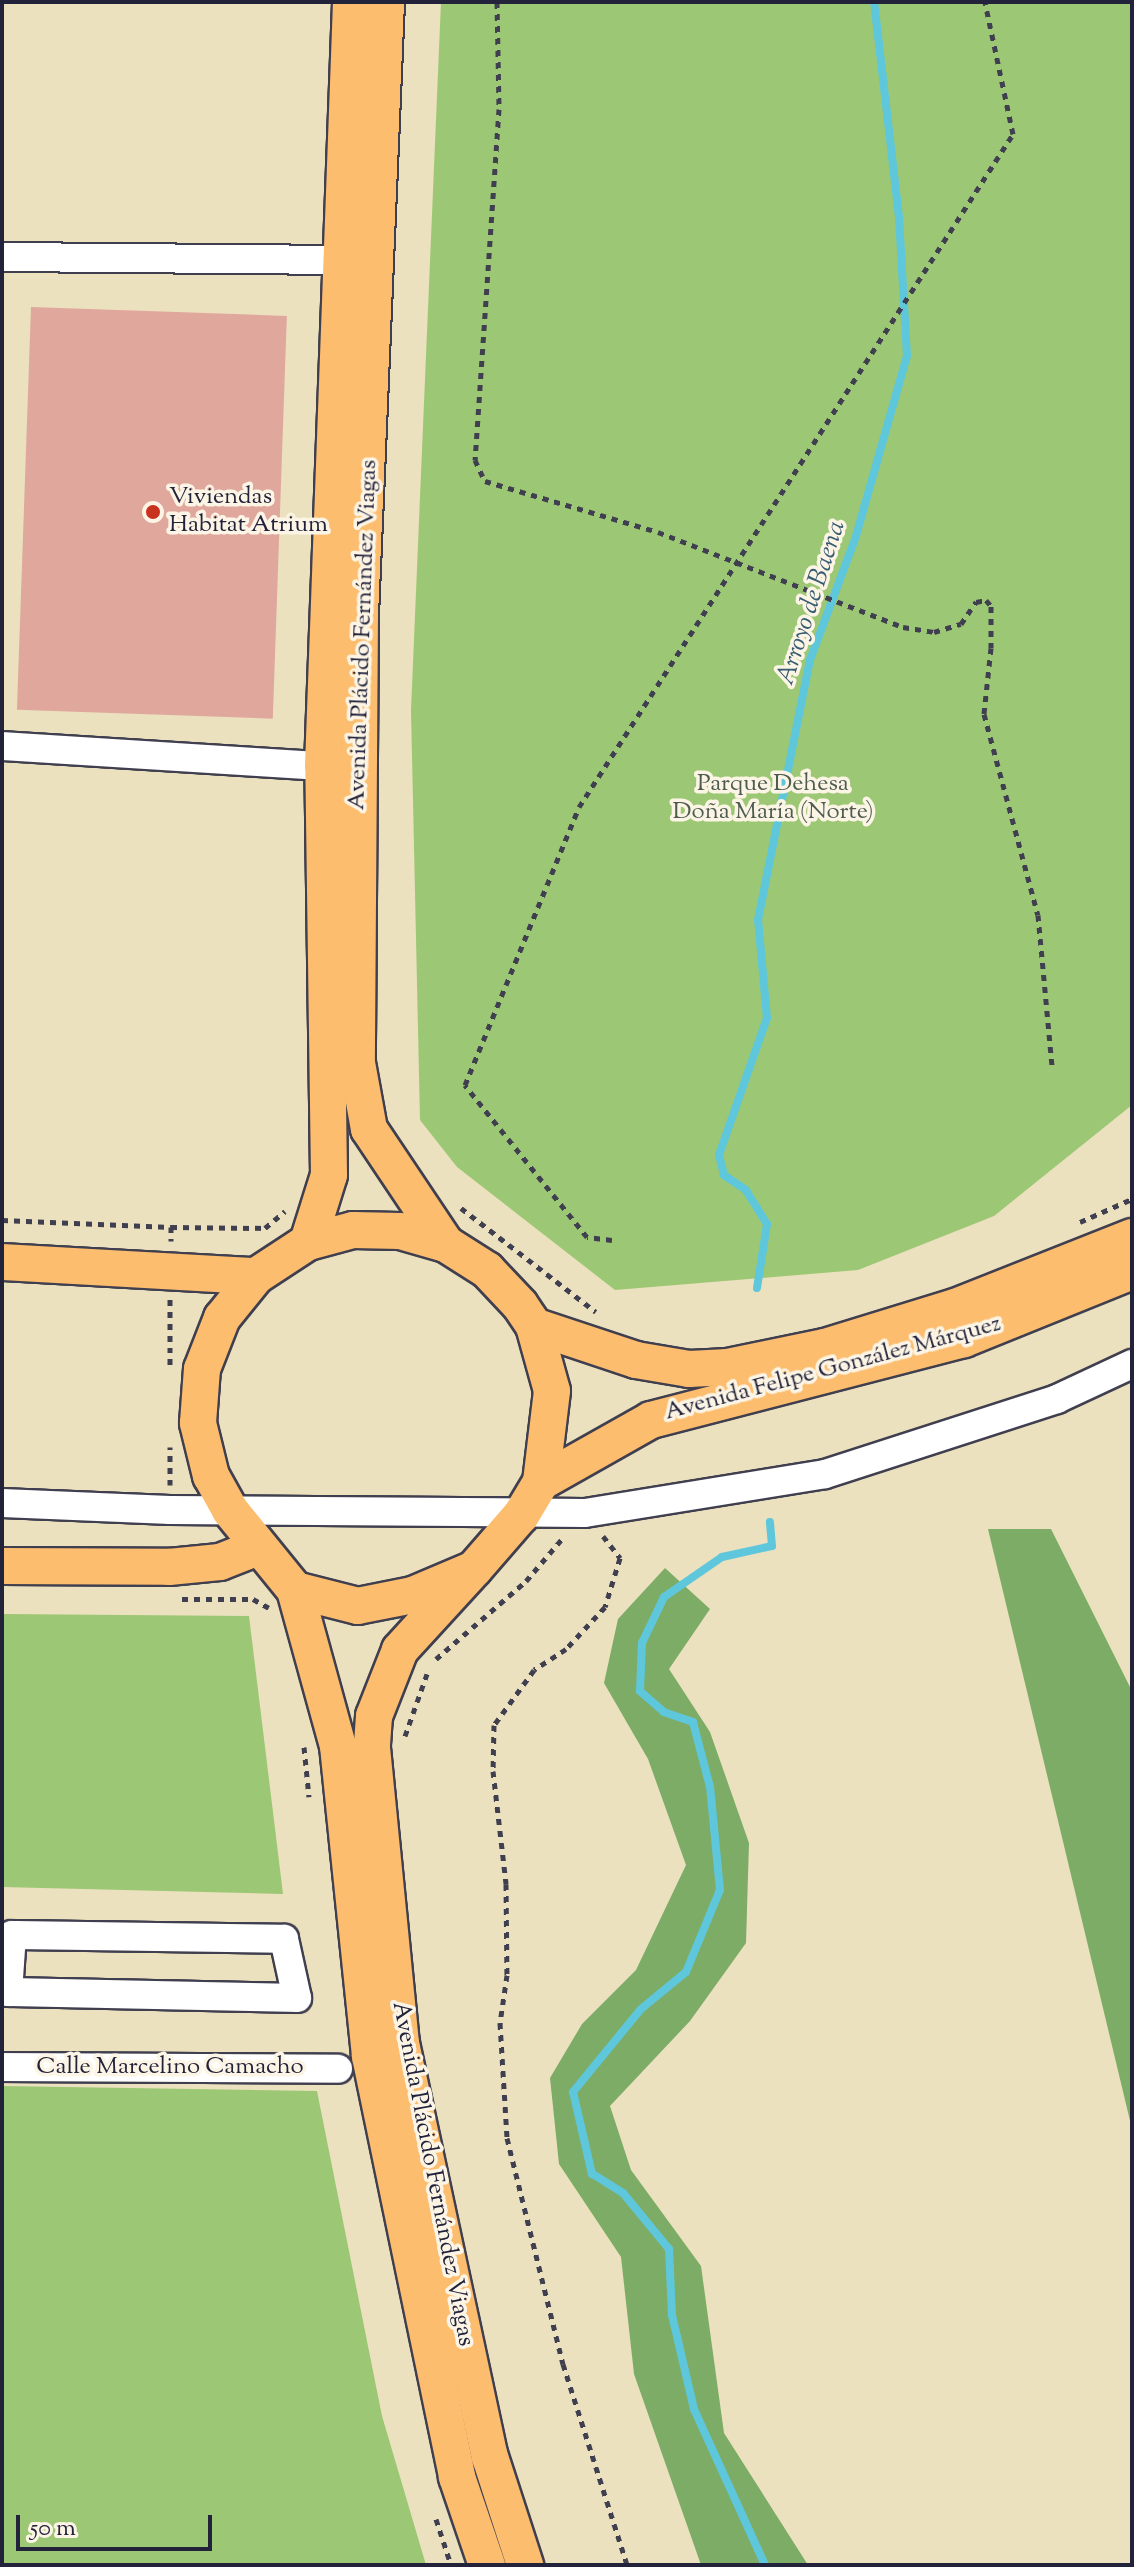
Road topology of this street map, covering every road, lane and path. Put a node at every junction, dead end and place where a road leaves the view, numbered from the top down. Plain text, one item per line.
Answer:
1 (351, 2) edge
2 (386, 2) edge
3 (497, 2) edge
4 (985, 2) edge
5 (2, 257) edge
6 (343, 260) junction
7 (735, 562) junction
8 (2, 746) edge
9 (323, 766) junction
10 (1052, 1067) dead end
11 (1132, 1199) edge
12 (457, 1205) dead end
13 (291, 1206) dead end
14 (2, 1220) edge
15 (1075, 1224) dead end
16 (171, 1227) junction
17 (1132, 1237) edge
18 (612, 1240) dead end
19 (308, 1242) junction
20 (446, 1244) junction
21 (9, 1258) edge
22 (170, 1269) junction
23 (1132, 1271) edge
24 (256, 1276) junction
25 (607, 1316) dead end
26 (534, 1326) junction
27 (1132, 1364) edge
28 (170, 1374) dead end
29 (170, 1435) dead end
30 (541, 1482) junction
31 (2, 1503) edge
32 (170, 1510) junction
33 (230, 1510) junction
34 (585, 1513) junction
35 (521, 1515) junction
36 (258, 1547) junction
37 (2, 1566) edge
38 (474, 1569) junction
39 (295, 1590) junction
40 (401, 1750) dead end
41 (5, 1964) edge
42 (2, 2067) edge
43 (338, 2069) dead end
44 (487, 2565) edge
45 (525, 2565) edge
46 (627, 2565) edge

1 - 6 main road, Avenida Plácido Fernández Viagas
2 - 20 main road, Avenida Plácido Fernández Viagas
3 - 7 path
4 - 7 path
5 - 6 street
6 - 9 main road, Avenida Plácido Fernández Viagas
7 - 10 path
7 - 18 path
8 - 9 street
9 - 19 main road, Avenida Plácido Fernández Viagas
11 - 15 path
12 - 25 path
13 - 16 path
14 - 16 path
16 - 22 path
17 - 26 main road, Avenida Felipe González Márquez
19 - 20 main road
19 - 24 main road
20 - 26 main road
21 - 22 main road
22 - 24 main road
22 - 28 path
23 - 30 main road, Avenida Felipe González Márquez
24 - 33 main road
26 - 30 main road
27 - 34 street
29 - 32 path
30 - 35 main road, Avenida Plácido Fernández Viagas
31 - 32 street
32 - 33 street
33 - 35 street
33 - 36 main road
34 - 35 street
34 - 40 path
34 - 46 path
35 - 38 main road, Avenida Plácido Fernández Viagas
36 - 37 main road
36 - 39 main road
38 - 39 main road
38 - 45 main road, Avenida Plácido Fernández Viagas
39 - 44 main road, Avenida Plácido Fernández Viagas
41 - 41 street
42 - 43 street, Calle Marcelino Camacho

